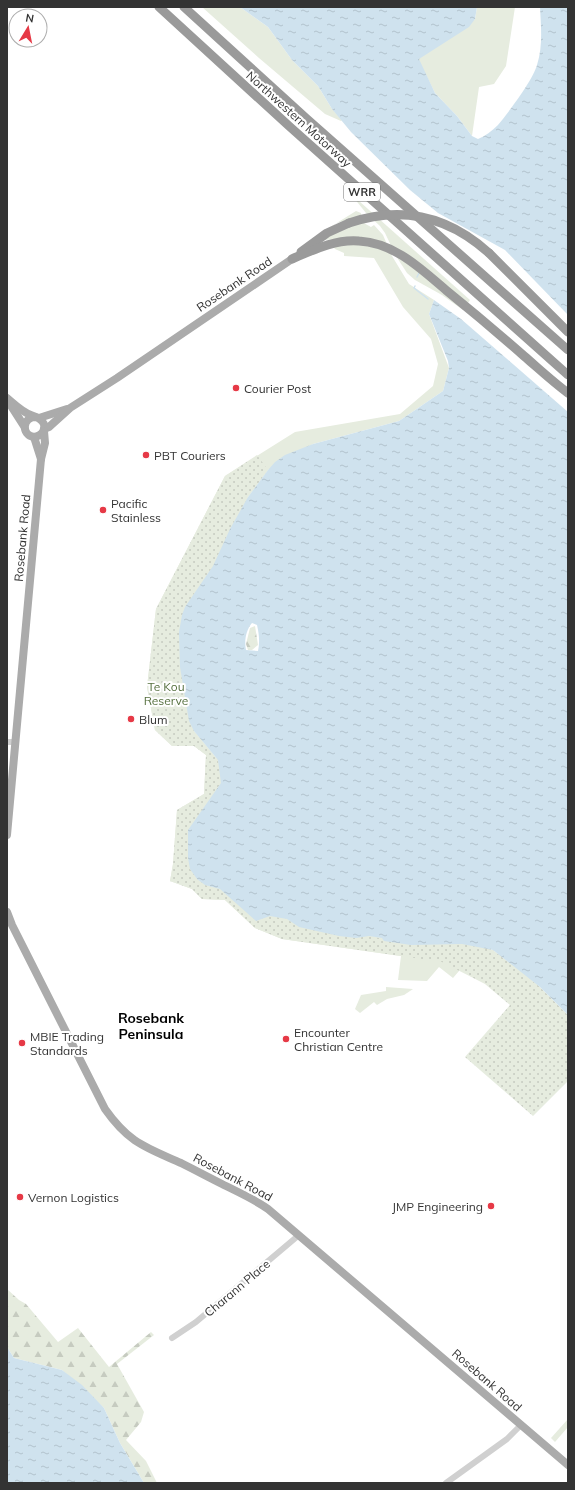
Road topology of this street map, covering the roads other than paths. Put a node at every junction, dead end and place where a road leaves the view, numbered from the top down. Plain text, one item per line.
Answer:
1 (159, 7) edge
2 (184, 7) edge
3 (292, 259) junction
4 (566, 330) edge
5 (568, 350) edge
6 (568, 375) edge
7 (568, 393) edge
8 (7, 399) edge
9 (70, 408) junction
10 (37, 417) junction
11 (24, 426) junction
12 (44, 430) junction
13 (34, 437) junction
14 (41, 459) junction
15 (11, 742) edge
16 (7, 835) edge
17 (7, 912) edge
18 (299, 1235) junction
19 (172, 1338) dead end
20 (521, 1425) junction
21 (568, 1465) edge
22 (446, 1483) edge

1 - 6 highway, Northwestern Motorway / WRR
2 - 5 highway, Northwestern Motorway / WRR
3 - 4 highway, bridge
3 - 7 highway
3 - 9 main road, Rosebank Road
8 - 10 main road
8 - 11 main road
9 - 10 main road, Rosebank Road
9 - 12 main road, Rosebank Road
10 - 11 main road
10 - 12 main road
11 - 13 main road
12 - 13 main road
12 - 14 main road, Rosebank Road
13 - 14 main road, Rosebank Road
14 - 15 main road, Rosebank Road
15 - 16 main road, Rosebank Road
17 - 18 main road, Rosebank Road
18 - 19 street, Charann Place
18 - 20 main road, Rosebank Road
20 - 21 main road, Rosebank Road
20 - 22 street

